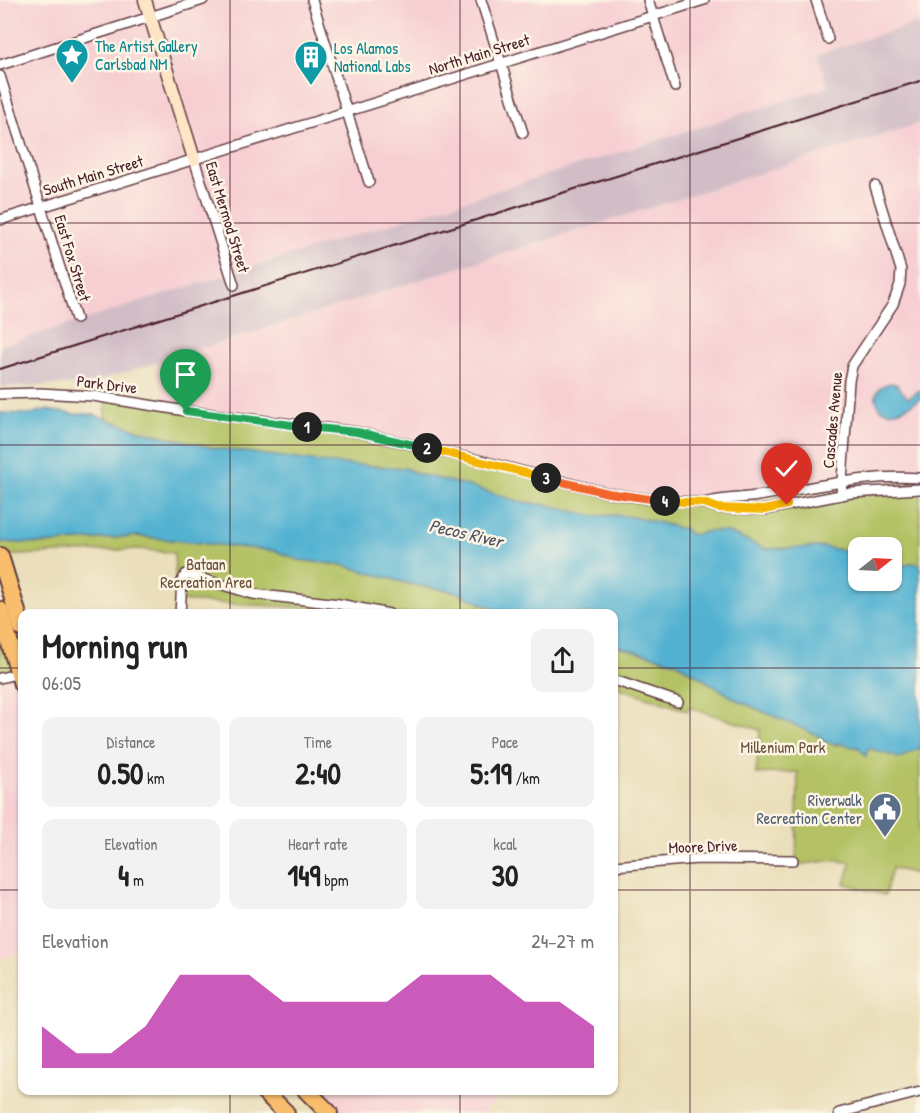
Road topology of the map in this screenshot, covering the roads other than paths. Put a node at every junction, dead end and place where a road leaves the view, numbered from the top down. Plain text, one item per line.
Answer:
1 (145, 0) edge
2 (203, 0) edge
3 (312, 0) edge
4 (481, 0) edge
5 (648, 0) edge
6 (704, 0) edge
7 (816, 0) edge
8 (150, 16) junction
9 (653, 16) junction
10 (828, 39) dead end
11 (501, 63) junction
12 (0, 65) edge
13 (0, 76) edge
14 (675, 87) dead end
15 (346, 111) junction
16 (523, 134) dead end
17 (194, 159) junction
18 (369, 182) dead end
19 (875, 186) dead end
20 (41, 207) junction
21 (0, 220) edge
22 (234, 285) dead end
23 (76, 319) dead end
24 (0, 394) edge
25 (920, 478) edge
26 (842, 481) junction
27 (920, 489) edge
28 (841, 495) junction
29 (704, 503) junction
30 (2, 564) edge
31 (180, 609) edge
32 (364, 609) edge
33 (0, 610) edge
34 (18, 615) edge
35 (18, 667) edge
36 (18, 677) edge
37 (0, 678) edge
38 (618, 681) edge
39 (678, 702) dead end
40 (793, 860) dead end
41 (618, 866) edge
42 (920, 1092) edge
43 (268, 1095) edge
44 (311, 1095) edge
45 (286, 1113) edge
46 (329, 1113) edge
47 (839, 1113) edge

1 - 8 street
2 - 8 street
3 - 15 street
4 - 11 street
5 - 9 street
6 - 9 street, North Main Street
7 - 10 street
8 - 12 street
8 - 17 street
9 - 11 street, North Main Street
9 - 14 street
11 - 15 street, North Main Street
11 - 16 street
13 - 20 street, East Fox Street
15 - 17 street, North Main Street
15 - 18 street
17 - 20 street, South Main Street
17 - 22 street, East Mermod Street
19 - 26 street, Cascades Avenue
20 - 21 street, South Main Street
20 - 23 street, East Fox Street
24 - 29 street, Park Drive
25 - 26 street, Park Drive
26 - 28 street, Cascades Avenue
26 - 29 street, Park Drive
27 - 28 street, Park Drive
28 - 29 street, Park Drive
30 - 34 highway
31 - 32 street
33 - 35 highway
36 - 37 street
38 - 39 street
40 - 41 street, Moore Drive
42 - 47 street
43 - 45 highway
44 - 46 highway

